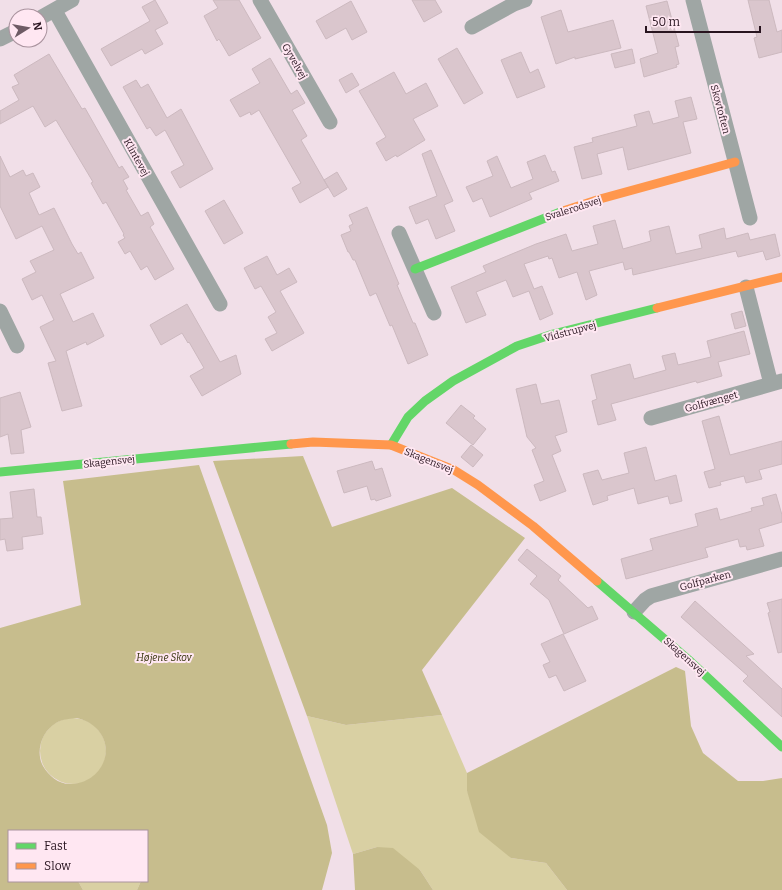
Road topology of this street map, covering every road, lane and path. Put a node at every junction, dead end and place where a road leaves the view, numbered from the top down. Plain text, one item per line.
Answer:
1 (72, 0) edge
2 (260, 0) edge
3 (525, 0) edge
4 (693, 0) edge
5 (55, 10) junction
6 (48, 14) edge
7 (472, 26) dead end
8 (330, 122) dead end
9 (735, 162) junction
10 (750, 218) dead end
11 (399, 233) dead end
12 (415, 269) junction
13 (782, 277) edge
14 (746, 287) junction
15 (220, 304) dead end
16 (0, 310) edge
17 (434, 313) dead end
18 (17, 346) dead end
19 (777, 383) edge
20 (651, 418) dead end
21 (391, 445) junction
22 (0, 472) edge
23 (782, 559) edge
24 (634, 612) junction
25 (782, 747) edge

1 - 5 street
2 - 8 street, Gyvelvej
3 - 7 street
4 - 9 street, Skovtoften
5 - 6 street
5 - 15 street, Klintevej
9 - 10 street, Skovtoften
9 - 12 street, Svalerodsvej
11 - 12 street
12 - 17 street
13 - 14 street, Vidstrupvej
14 - 19 street, Golfvænget
14 - 21 street, Vidstrupvej
16 - 18 street
19 - 20 street, Golfvænget
21 - 22 street, Skagensvej
21 - 24 street, Skagensvej
23 - 24 street, Golfparken
24 - 25 street, Skagensvej

